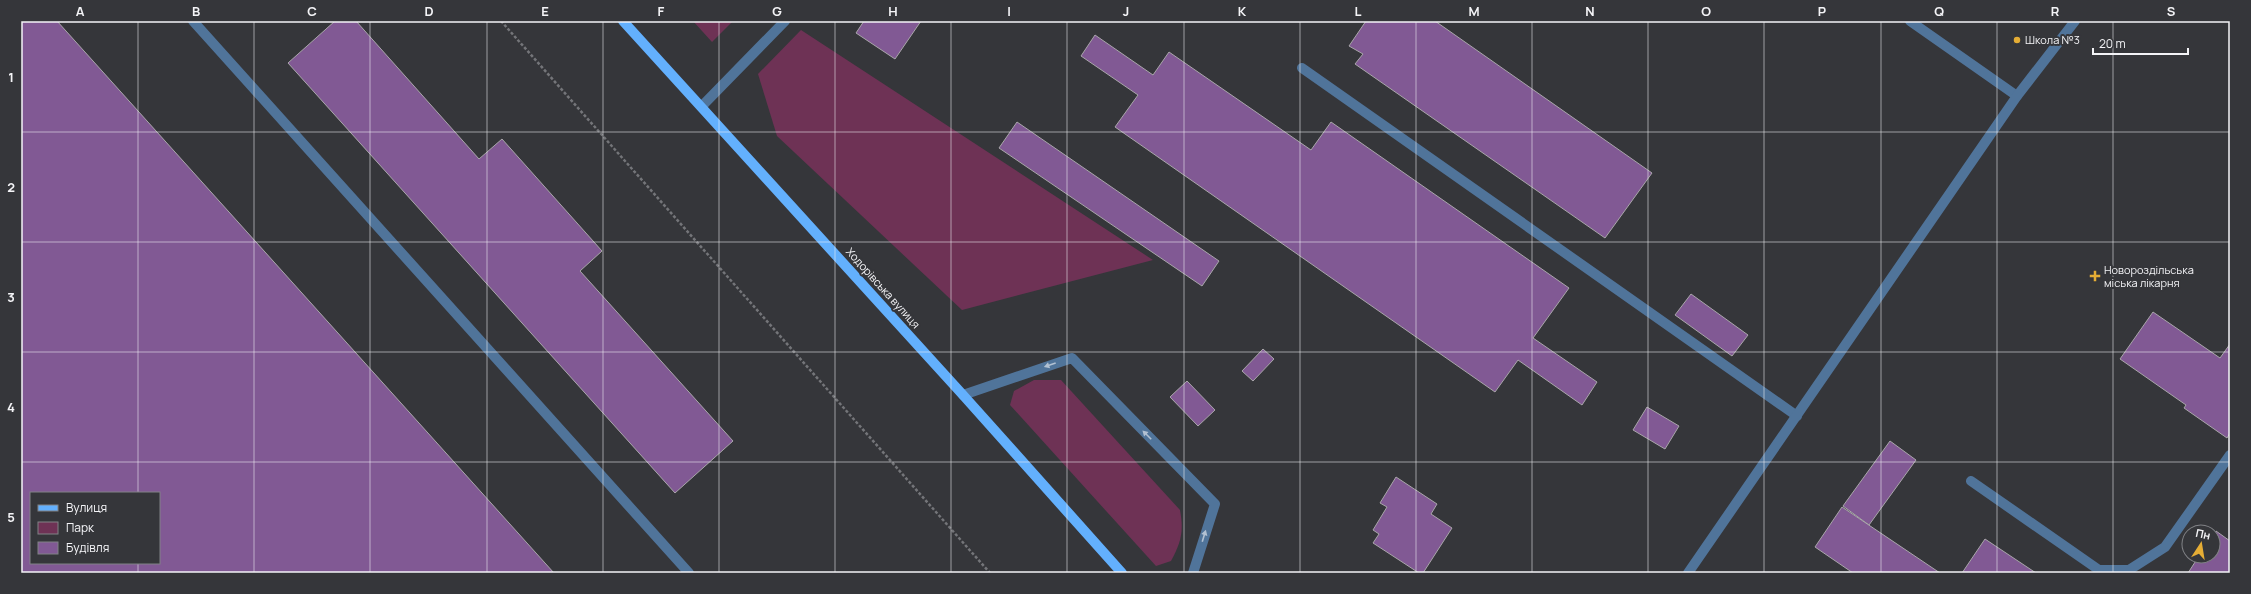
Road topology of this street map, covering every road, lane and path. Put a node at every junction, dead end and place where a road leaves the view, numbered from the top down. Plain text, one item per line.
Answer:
1 (193, 21) edge
2 (501, 21) edge
3 (623, 21) edge
4 (785, 21) edge
5 (1910, 21) edge
6 (2075, 21) edge
7 (1302, 68) dead end
8 (2017, 96) junction
9 (702, 106) junction
10 (963, 395) junction
11 (1797, 416) junction
12 (2230, 455) edge
13 (1971, 481) dead end
14 (689, 573) edge
15 (990, 573) edge
16 (1122, 573) edge
17 (1193, 573) edge
18 (1688, 573) edge

1 - 14 street
2 - 15 path
3 - 9 main road, Ходорівська вулиця
4 - 9 street
5 - 8 street
6 - 8 street
7 - 11 street
8 - 11 street
9 - 10 main road, Ходорівська вулиця
10 - 16 main road, Ходорівська вулиця
17 -> 10 street
11 - 18 street
12 - 13 street

